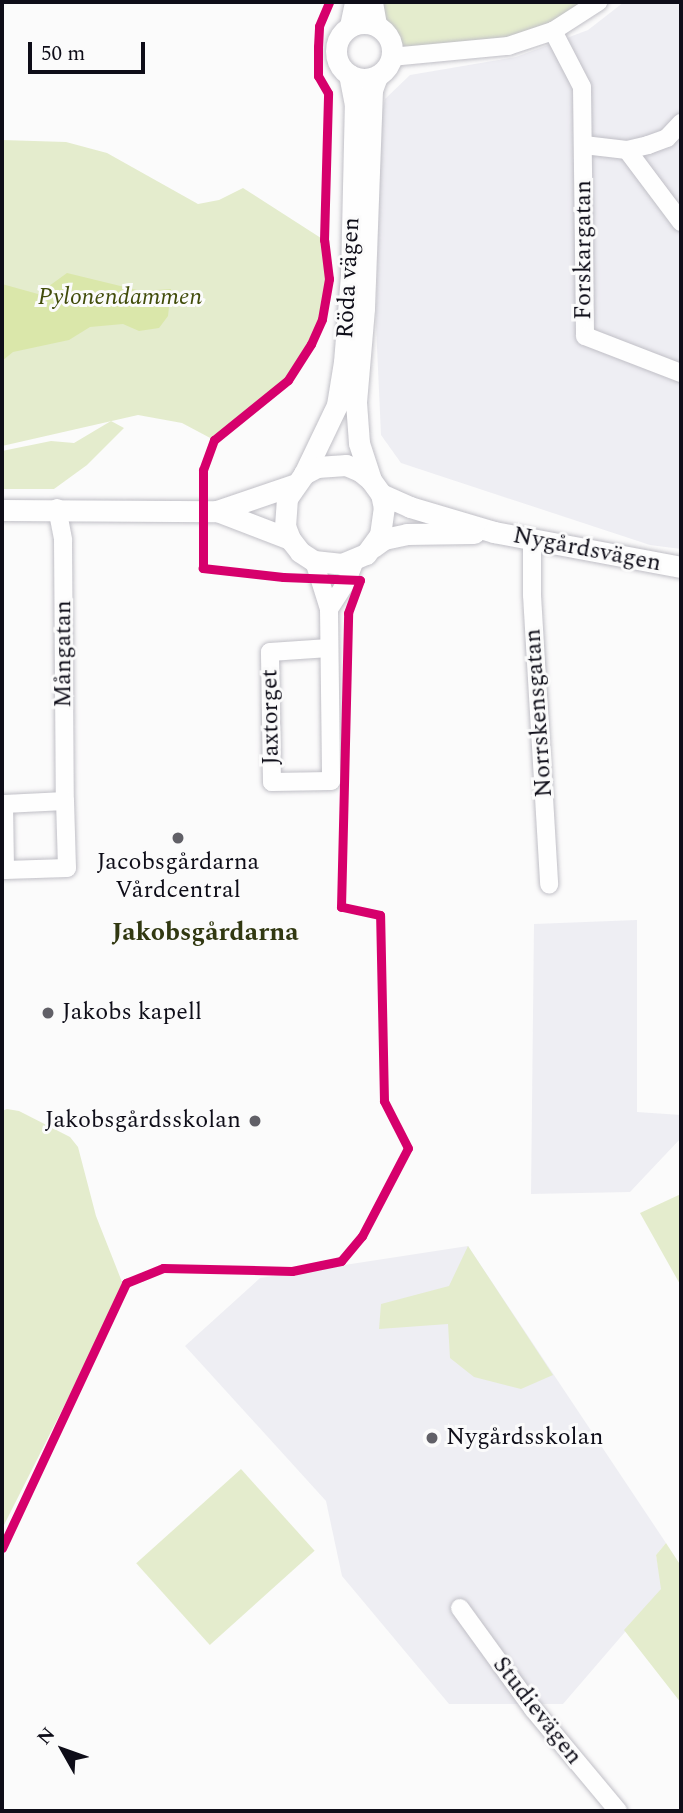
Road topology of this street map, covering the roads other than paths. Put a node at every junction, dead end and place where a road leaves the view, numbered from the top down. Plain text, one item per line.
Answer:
1 (355, 2) edge
2 (372, 2) edge
3 (598, 2) edge
4 (376, 25) junction
5 (351, 26) junction
6 (552, 31) junction
7 (391, 57) junction
8 (349, 75) junction
9 (377, 75) junction
10 (681, 123) edge
11 (584, 145) junction
12 (627, 150) junction
13 (681, 222) edge
14 (681, 373) edge
15 (299, 479) junction
16 (376, 487) junction
17 (57, 508) junction
18 (2, 510) edge
19 (217, 511) junction
20 (494, 532) junction
21 (290, 539) junction
22 (532, 541) junction
23 (373, 547) junction
24 (355, 560) junction
25 (314, 561) junction
26 (681, 568) edge
27 (330, 609) junction
28 (328, 648) junction
29 (65, 801) junction
30 (549, 885) dead end
31 (460, 1608) dead end
32 (618, 1811) edge

1 - 5 street
2 - 4 street
3 - 6 street
4 - 5 street
4 - 7 street
5 - 8 street
6 - 7 street
6 - 11 street, Forskargatan
7 - 9 street
8 - 9 street
8 - 15 street, Röda vägen
9 - 16 street, Röda vägen
10 - 12 street, Forskargatan
11 - 12 street, Forskargatan
11 - 14 street, Forskargatan
12 - 13 street
15 - 16 street
15 - 19 street
15 - 21 street
16 - 20 street, Nygårdsvägen
16 - 23 street
17 - 18 street
17 - 19 street
17 - 29 street, Mångatan
19 - 21 street
20 - 22 street, Nygårdsvägen
20 - 23 street, Nygårdsvägen
21 - 25 street
22 - 26 street, Nygårdsvägen
22 - 30 street, Norrskensgatan
23 - 24 street
24 - 25 street
24 - 27 street
25 - 27 street
27 - 28 street
28 - 28 street, Jaxtorget
29 - 29 street, Mångatan
31 - 32 street, Studievägen

